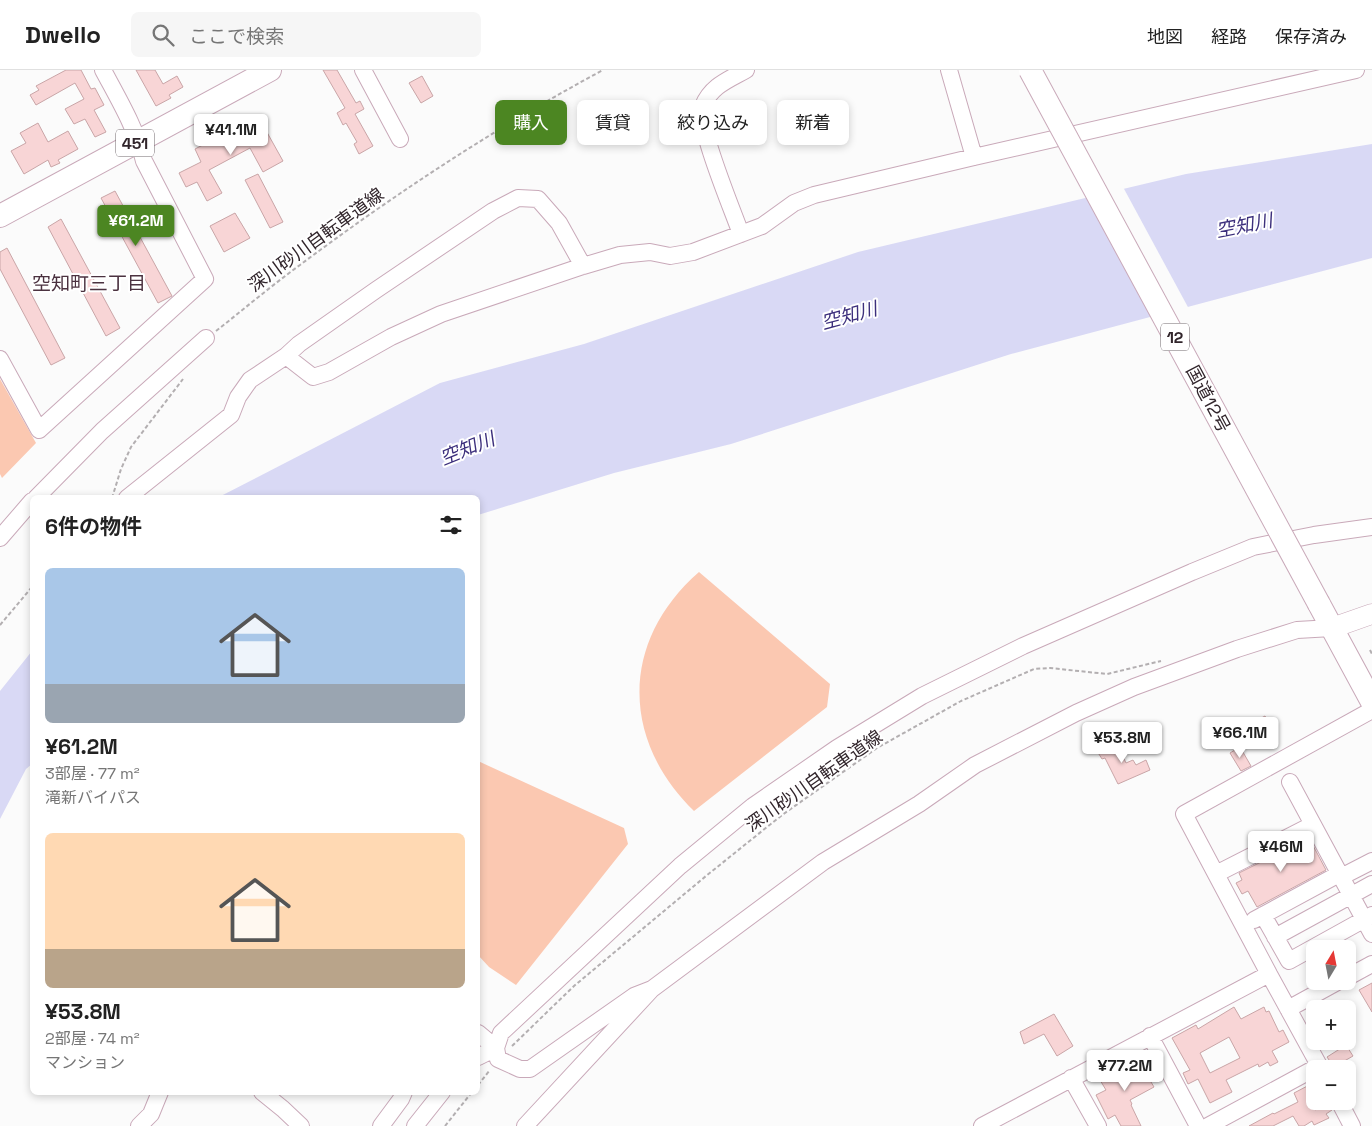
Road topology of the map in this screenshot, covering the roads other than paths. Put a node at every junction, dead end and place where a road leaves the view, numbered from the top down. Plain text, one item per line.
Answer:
1 (103, 70) edge
2 (270, 70) edge
3 (363, 70) edge
4 (746, 70) edge
5 (949, 70) edge
6 (1030, 70) edge
7 (1044, 70) edge
8 (1356, 70) edge
9 (1329, 73) edge
10 (400, 139) dead end
11 (139, 141) junction
12 (974, 157) junction
13 (0, 216) edge
14 (741, 234) junction
15 (583, 266) junction
16 (206, 338) road end
17 (286, 356) junction
18 (0, 359) edge
19 (39, 495) edge
20 (131, 495) edge
21 (30, 504) edge
22 (1372, 527) edge
23 (0, 538) edge
24 (1326, 603) junction
25 (1372, 614) edge
26 (1338, 625) junction
27 (1372, 673) edge
28 (1372, 702) edge
29 (1372, 710) edge
30 (1290, 782) dead end
31 (1312, 825) junction
32 (1372, 861) edge
33 (1216, 874) junction
34 (1340, 875) junction
35 (1372, 884) edge
36 (1351, 896) junction
37 (1263, 915) junction
38 (1368, 918) edge
39 (1243, 926) junction
40 (1372, 934) edge
41 (1276, 937) junction
42 (1372, 964) edge
43 (1356, 973) edge
44 (1269, 974) junction
45 (652, 989) junction
46 (1323, 990) edge
47 (1288, 1009) junction
48 (480, 1035) edge
49 (1150, 1036) junction
50 (497, 1054) junction
51 (480, 1057) edge
52 (1316, 1060) edge
53 (1306, 1074) edge
54 (1071, 1078) junction
55 (159, 1095) edge
56 (266, 1095) edge
57 (403, 1095) edge
58 (440, 1095) edge
59 (1343, 1110) edge
60 (139, 1126) edge
61 (301, 1126) edge
62 (381, 1126) edge
63 (415, 1126) edge
64 (525, 1126) edge
65 (982, 1126) edge
66 (1098, 1126) edge
67 (1198, 1126) edge
68 (1208, 1126) edge
69 (1352, 1126) edge

1 - 11 street
2 - 11 highway, 451
3 - 10 street
4 - 14 street
5 - 12 street
6 - 24 highway, 国道12号 / 12, bridge
7 - 24 highway, 国道12号 / 12
8 - 9 street
9 - 12 street
11 - 13 highway, 451
11 - 18 street
12 - 14 street
14 - 15 street
15 - 17 street
15 - 17 street
16 - 19 street
17 - 20 street
21 - 23 street
22 - 50 street
24 - 26 highway, 国道12号 / 12
25 - 26 main road
26 - 27 highway, 国道12号 / 12
26 - 28 highway, 国道12号 / 12
26 - 45 street
29 - 33 street
30 - 31 street
31 - 33 street
31 - 34 street
32 - 34 street
33 - 39 street
34 - 36 street
34 - 37 street
35 - 36 street
36 - 38 street
36 - 41 street
37 - 39 street
37 - 41 street
38 - 40 street
38 - 41 street
39 - 44 street
42 - 43 street
44 - 47 street
44 - 49 street
45 - 50 street
45 - 64 street
46 - 47 street
47 - 52 street
48 - 50 street
49 - 54 street
49 - 67 street
50 - 51 street
53 - 68 street
54 - 65 street
54 - 66 street
55 - 60 street
56 - 61 street
57 - 62 street
58 - 63 street
59 - 69 street

